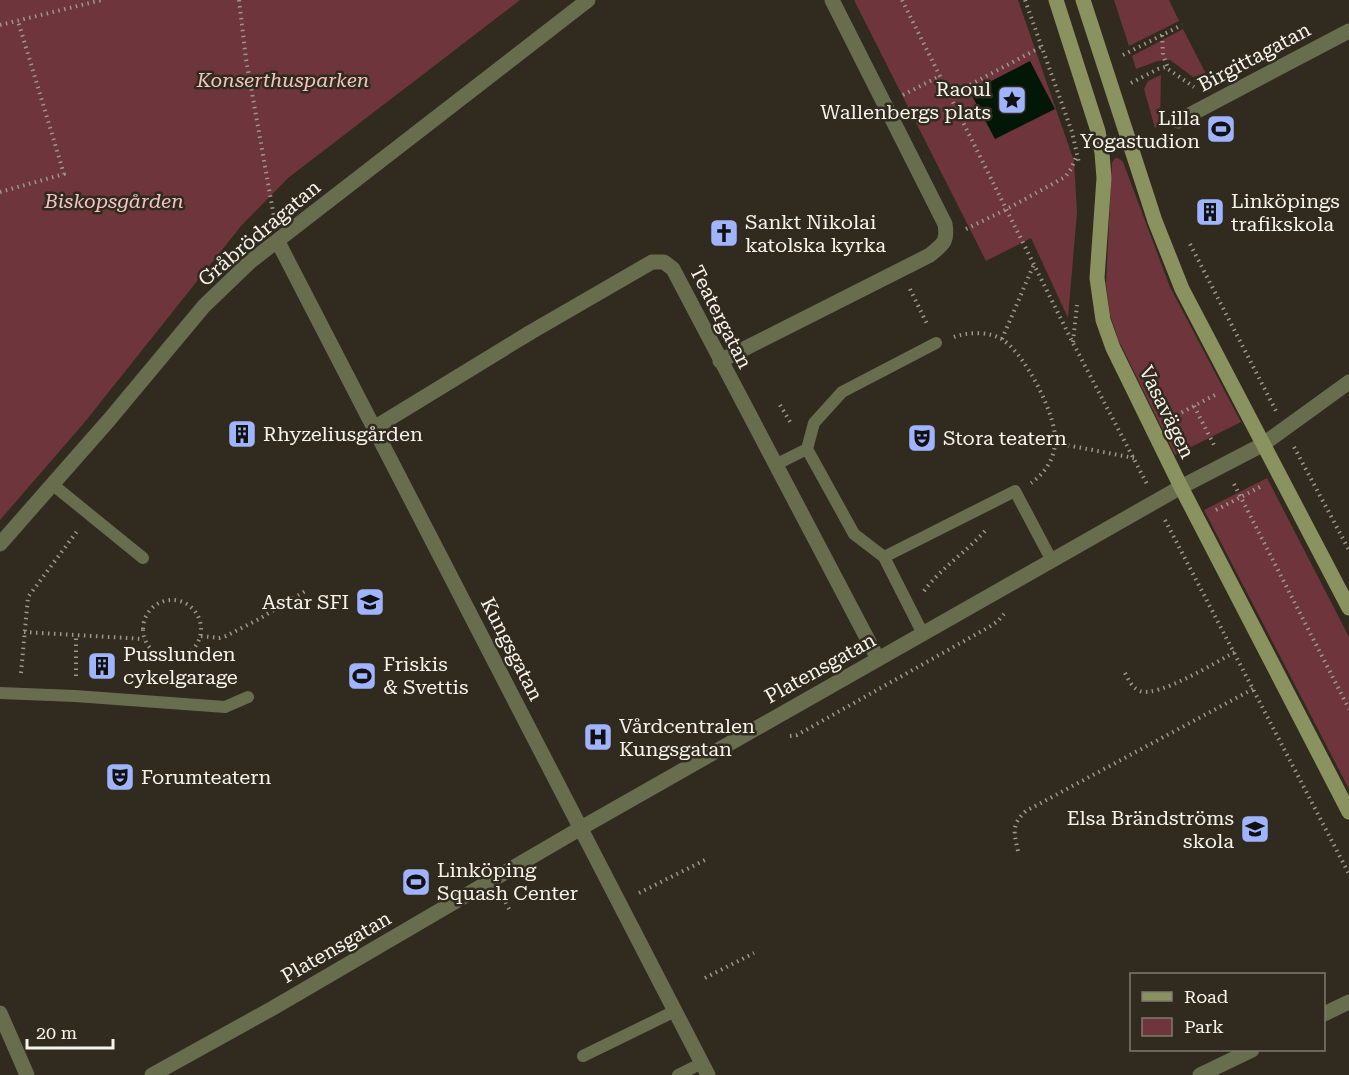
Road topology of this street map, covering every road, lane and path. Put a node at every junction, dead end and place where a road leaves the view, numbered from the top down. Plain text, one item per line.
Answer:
1 (102, 0) edge
2 (239, 0) edge
3 (588, 0) edge
4 (832, 0) edge
5 (902, 0) edge
6 (1025, 0) edge
7 (1056, 0) edge
8 (1083, 0) edge
9 (18, 21) junction
10 (0, 25) edge
11 (1182, 25) dead end
12 (1349, 31) edge
13 (1162, 35) junction
14 (1041, 47) junction
15 (1119, 57) dead end
16 (1168, 68) junction
17 (940, 76) junction
18 (1125, 76) dead end
19 (950, 96) junction
20 (1214, 101) junction
21 (885, 104) junction
22 (1178, 121) dead end
23 (0, 192) edge
24 (1007, 209) junction
25 (945, 240) junction
26 (1188, 240) dead end
27 (278, 242) junction
28 (1035, 263) junction
29 (901, 270) junction
30 (1002, 339) junction
31 (936, 343) junction
32 (720, 361) junction
33 (1256, 374) junction
34 (1349, 382) edge
35 (1233, 386) junction
36 (1194, 406) junction
37 (374, 428) junction
38 (1151, 428) junction
39 (1285, 429) junction
40 (1125, 441) junction
41 (1056, 443) junction
42 (1262, 445) junction
43 (807, 449) junction
44 (1134, 458) junction
45 (1224, 464) junction
46 (1303, 464) junction
47 (775, 465) junction
48 (1280, 476) junction
49 (52, 484) junction
50 (1181, 487) junction
51 (1015, 491) junction
52 (1241, 497) junction
53 (1156, 502) junction
54 (89, 515) junction
55 (1198, 520) junction
56 (987, 529) dead end
57 (1173, 533) junction
58 (0, 544) edge
59 (1349, 550) edge
60 (884, 557) junction
61 (143, 558) dead end
62 (1052, 561) junction
63 (307, 590) dead end
64 (909, 607) junction
65 (1349, 608) edge
66 (24, 632) junction
67 (923, 634) junction
68 (76, 635) junction
69 (201, 636) junction
70 (144, 639) junction
71 (1235, 652) junction
72 (878, 659) junction
73 (1125, 673) dead end
74 (1253, 689) junction
75 (0, 693) edge
76 (19, 694) junction
77 (75, 696) junction
78 (248, 698) dead end
79 (1349, 709) edge
80 (1349, 812) edge
81 (581, 828) junction
82 (1018, 851) dead end
83 (705, 860) dead end
84 (1349, 874) edge
85 (619, 903) junction
86 (754, 953) dead end
87 (705, 978) dead end
88 (1349, 1002) edge
89 (675, 1011) junction
90 (0, 1013) edge
91 (1325, 1013) edge
92 (1250, 1051) edge
93 (583, 1056) dead end
94 (705, 1069) edge
95 (27, 1075) edge
96 (152, 1075) edge
97 (678, 1075) edge
98 (1200, 1075) edge

1 - 9 path
2 - 27 path
3 - 27 street, Gråbrödragatan
4 - 21 street
5 - 17 path
6 - 14 path
7 - 38 main road, Vasavägen
8 - 35 main road
9 - 10 path
9 - 23 path
11 - 13 path
12 - 20 street, Birgittagatan
13 - 15 path
13 - 16 path
14 - 19 path
14 - 24 path
16 - 18 path
16 - 20 path
17 - 19 path
17 - 21 path
19 - 24 path
20 - 22 street, Birgittagatan
21 - 25 street
24 - 25 path
24 - 28 path
25 - 29 street
26 - 33 path
27 - 37 street, Kungsgatan
27 - 49 street, Gråbrödragatan
28 - 30 path
28 - 40 path
29 - 31 path
29 - 32 street
30 - 31 path
30 - 41 path
31 - 43 lane
32 - 37 street, Teatergatan
32 - 47 street, Teatergatan
33 - 35 path
33 - 39 path
34 - 39 street, Platensgatan
35 - 36 path
35 - 42 main road
36 - 38 path
36 - 45 path
37 - 81 street, Kungsgatan
38 - 40 path
38 - 50 main road, Vasavägen
39 - 42 street, Platensgatan
39 - 46 path
40 - 44 path
41 - 44 path
41 - 51 path
42 - 45 street, Platensgatan
42 - 48 main road
43 - 47 lane
43 - 60 lane
44 - 53 path
45 - 50 street, Platensgatan
45 - 52 path
46 - 48 path
46 - 59 path
47 - 72 street, Teatergatan
48 - 52 path
48 - 65 main road
49 - 54 lane
49 - 58 street, Gråbrödragatan
50 - 53 street, Platensgatan
50 - 55 main road, Vasavägen
51 - 60 lane
51 - 62 lane
52 - 55 path
52 - 79 path
53 - 57 path
53 - 62 street, Platensgatan
54 - 61 lane
54 - 66 path
55 - 57 path
55 - 80 main road, Vasavägen
56 - 64 path
57 - 71 path
60 - 64 lane
62 - 67 street, Platensgatan
63 - 69 path
64 - 67 lane
66 - 68 path
66 - 76 path
67 - 72 street, Platensgatan
68 - 70 path
68 - 77 path
69 - 70 path
69 - 70 path
71 - 73 path
71 - 74 path
72 - 81 street, Platensgatan
74 - 82 path
74 - 84 path
75 - 76 lane
76 - 77 lane
77 - 78 lane
81 - 85 street, Kungsgatan
81 - 96 street, Platensgatan
83 - 85 path
85 - 89 street, Kungsgatan
86 - 87 path
88 - 91 street
89 - 93 lane
89 - 94 street, Kungsgatan
90 - 95 street
92 - 98 street
94 - 97 lane

